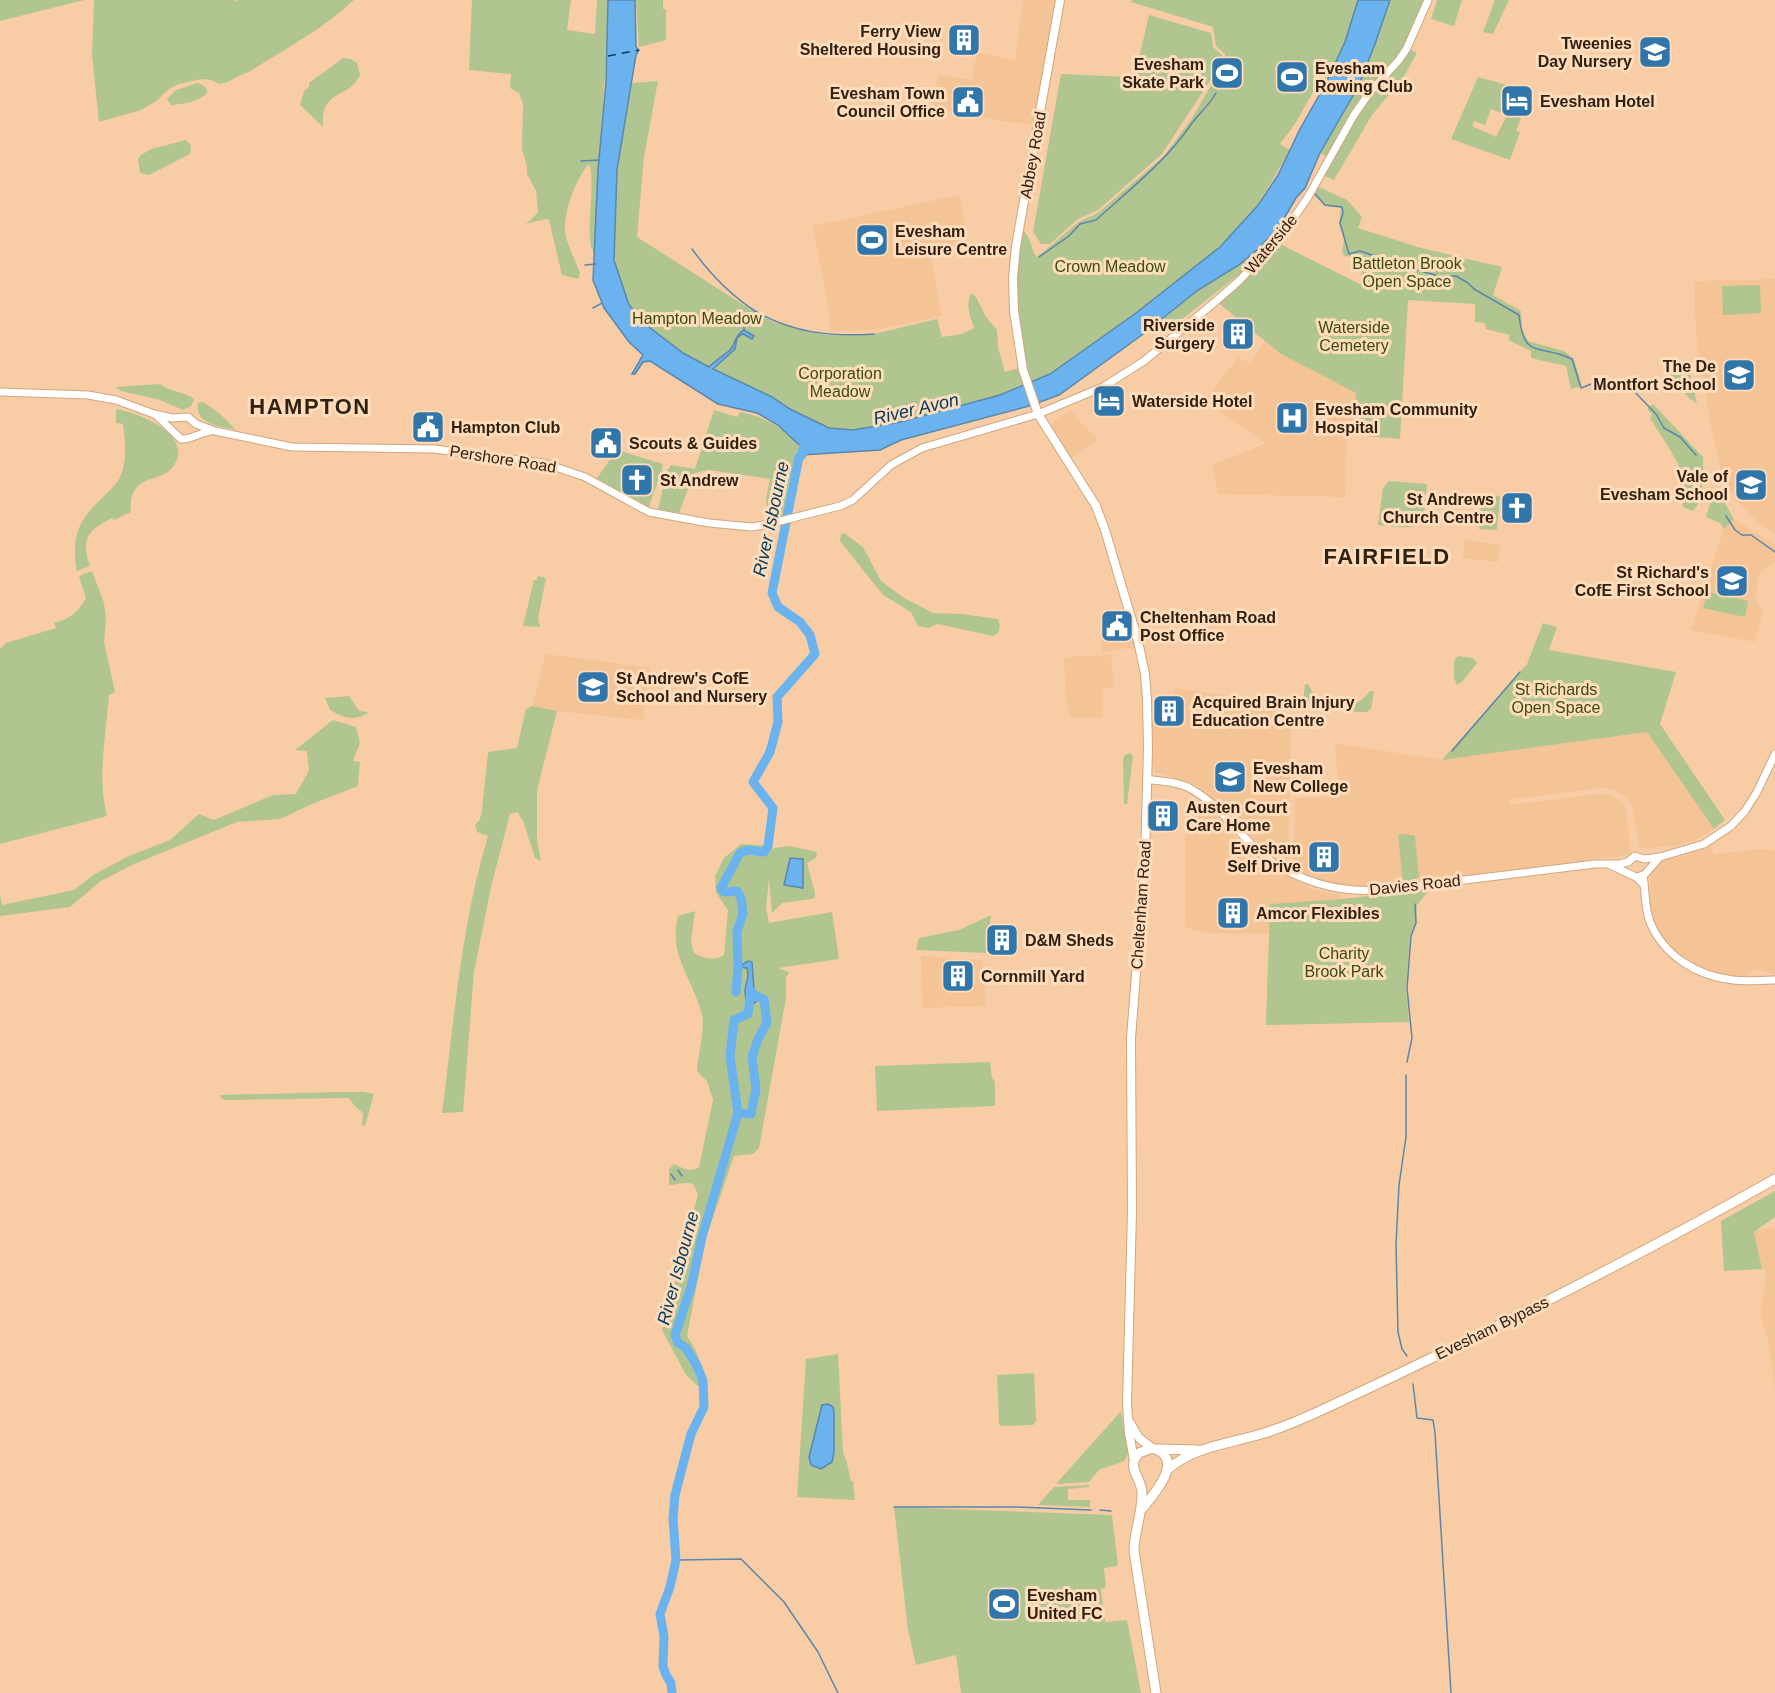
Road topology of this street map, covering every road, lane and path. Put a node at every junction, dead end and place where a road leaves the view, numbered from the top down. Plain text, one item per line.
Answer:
1 (1060, 0) edge
2 (1428, 0) edge
3 (0, 392) edge
4 (1038, 412) junction
5 (154, 414) junction
6 (179, 418) junction
7 (196, 424) junction
8 (215, 431) junction
9 (174, 432) junction
10 (194, 436) junction
11 (1775, 754) edge
12 (1147, 779) junction
13 (1660, 857) junction
14 (1644, 859) junction
15 (1628, 862) junction
16 (1611, 865) junction
17 (1639, 875) junction
18 (1775, 980) edge
19 (1775, 1179) edge
20 (1128, 1420) junction
21 (1155, 1449) junction
22 (1197, 1450) junction
23 (1134, 1460) junction
24 (1166, 1473) junction
25 (1138, 1478) junction
26 (1142, 1509) junction
27 (1156, 1693) edge

1 - 4 main road, Abbey Road
2 - 4 main road, Waterside
3 - 5 main road, Pershore Road
4 - 8 main road, Pershore Road
4 - 12 main road, Cheltenham Road
5 - 6 main road, Pershore Road
5 - 9 main road, Pershore Road
6 - 7 main road, Pershore Road
6 - 9 main road
7 - 8 main road, Pershore Road
7 - 10 main road
8 - 10 main road, Pershore Road
9 - 10 main road, Pershore Road
11 - 13 main road, Davies Road
12 - 16 main road, Davies Road
12 - 20 main road, Cheltenham Road
13 - 14 main road, Davies Road
13 - 17 main road
14 - 15 main road, Davies Road
14 - 17 main road
15 - 16 main road, Davies Road
15 - 17 main road
16 - 17 main road, Davies Road
17 - 18 main road
19 - 22 highway, Evesham Bypass
20 - 21 main road
20 - 23 main road, Cheltenham Road
21 - 22 highway, Evesham Bypass
21 - 23 highway
21 - 24 highway
22 - 24 highway, Evesham Bypass
23 - 25 highway
24 - 25 highway
24 - 26 highway
25 - 26 highway
26 - 27 highway

